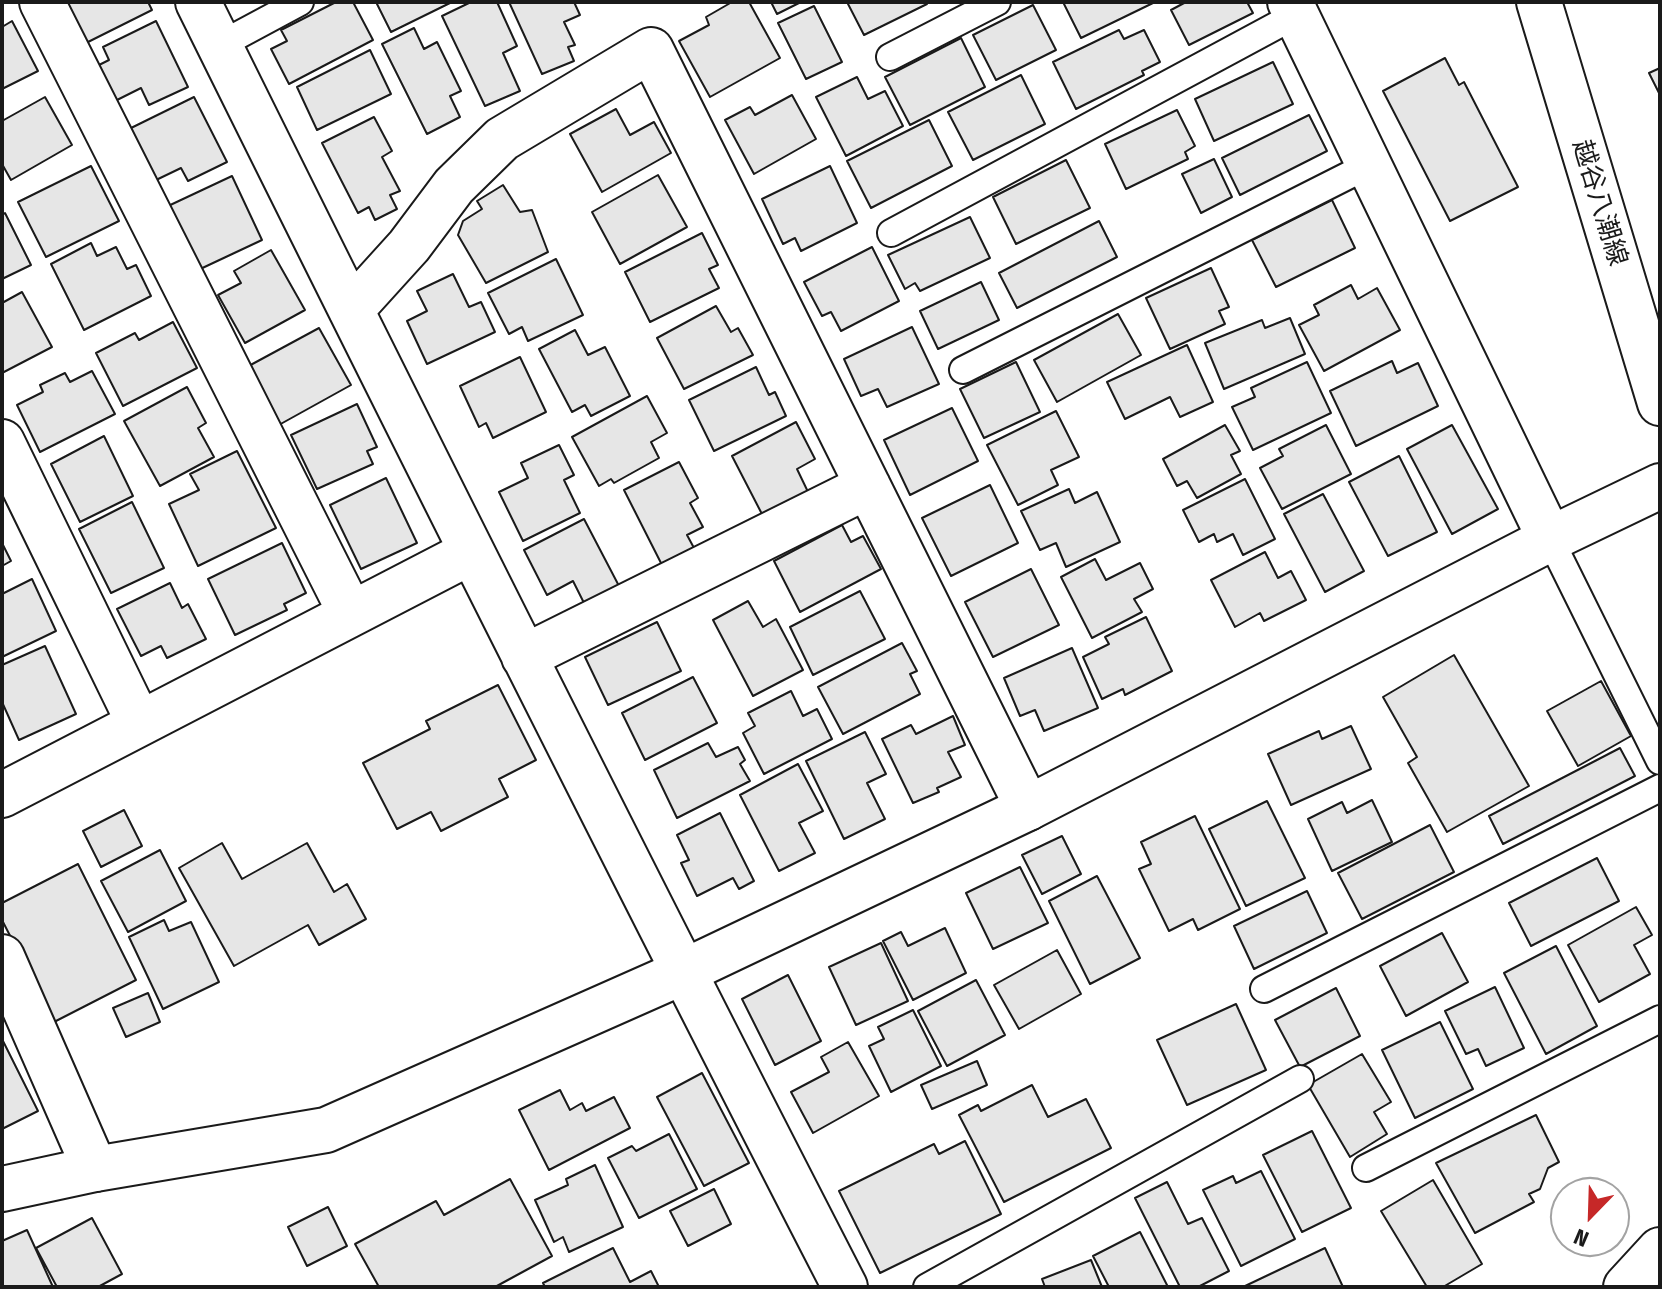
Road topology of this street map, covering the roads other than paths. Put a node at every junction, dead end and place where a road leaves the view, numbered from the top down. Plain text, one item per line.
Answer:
1 (42, 2) edge
2 (198, 2) edge
3 (300, 2) edge
4 (997, 2) edge
5 (1539, 2) edge
6 (1293, 8) edge
7 (220, 45) junction
8 (890, 57) dead end
9 (1369, 165) junction
10 (891, 233) dead end
11 (351, 310) junction
12 (963, 370) dead end
13 (1660, 403) edge
14 (2, 442) edge
15 (868, 486) junction
16 (1660, 486) edge
17 (1550, 539) junction
18 (471, 552) junction
19 (351, 614) junction
20 (524, 657) junction
21 (139, 723) junction
22 (1660, 761) edge
23 (1660, 788) edge
24 (2, 795) edge
25 (1028, 808) junction
26 (2, 957) edge
27 (683, 972) junction
28 (1264, 989) dead end
29 (1660, 1019) edge
30 (1300, 1079) dead end
31 (1366, 1168) dead end
32 (95, 1169) junction
33 (2, 1189) edge
34 (1660, 1250) edge
35 (845, 1287) edge
36 (927, 1287) edge
37 (1626, 1287) edge

1 - 19 main road
2 - 7 main road
3 - 7 lane
4 - 8 lane
5 - 13 main road, 越谷八潮線
6 - 9 main road
6 - 10 lane
7 - 11 main road
9 - 12 lane
9 - 17 main road
11 - 15 main road
11 - 18 main road
14 - 21 main road
15 - 20 main road
15 - 25 main road
16 - 17 main road
17 - 22 lane
17 - 25 main road
18 - 19 main road
18 - 20 main road
19 - 21 main road
20 - 27 main road
21 - 24 main road
23 - 28 lane
25 - 27 main road
26 - 32 main road
27 - 32 main road
27 - 35 main road
29 - 31 lane
30 - 36 lane
32 - 33 main road
34 - 37 main road

